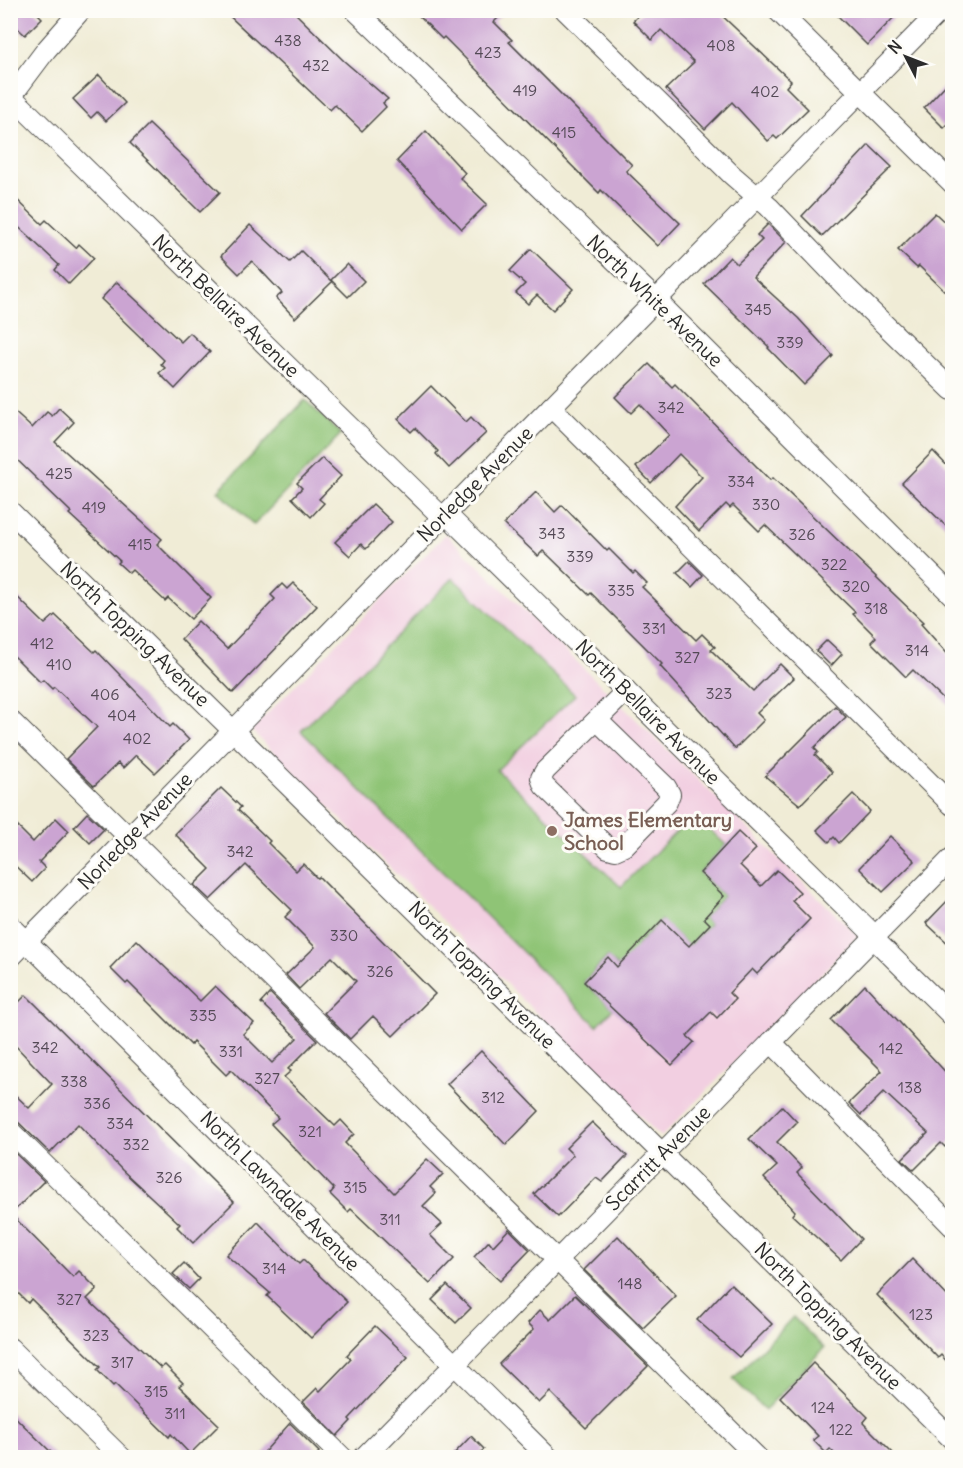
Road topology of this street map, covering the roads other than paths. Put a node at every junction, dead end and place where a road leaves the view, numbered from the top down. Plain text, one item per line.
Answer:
1 (81, 10) edge
2 (354, 10) edge
3 (565, 10) edge
4 (777, 10) edge
5 (941, 10) edge
6 (861, 92) junction
7 (11, 97) edge
8 (952, 183) edge
9 (758, 196) junction
10 (656, 300) junction
11 (952, 390) edge
12 (551, 406) junction
13 (10, 511) edge
14 (444, 515) junction
15 (952, 595) edge
16 (626, 691) junction
17 (10, 720) edge
18 (597, 720) junction
19 (233, 730) junction
20 (952, 805) edge
21 (129, 836) junction
22 (952, 858) edge
23 (10, 925) edge
24 (874, 937) junction
25 (27, 941) junction
26 (10, 958) edge
27 (952, 1016) edge
28 (771, 1042) junction
29 (10, 1131) edge
30 (662, 1153) junction
31 (952, 1226) edge
32 (558, 1259) junction
33 (10, 1348) edge
34 (455, 1364) junction
35 (952, 1439) edge
36 (122, 1458) edge
37 (343, 1458) edge
38 (363, 1458) edge
39 (549, 1458) edge
40 (758, 1458) edge

1 - 7 street
2 - 10 street, North White Avenue
3 - 9 street
4 - 6 street
5 - 6 street, Norledge Avenue
6 - 8 street
6 - 9 street, Norledge Avenue
7 - 14 street, North Bellaire Avenue
9 - 10 street, Norledge Avenue
9 - 11 street
10 - 12 street, Norledge Avenue
10 - 15 street, North White Avenue
12 - 14 street, Norledge Avenue
12 - 20 street
13 - 19 street, North Topping Avenue
14 - 16 street, North Bellaire Avenue
14 - 19 street, Norledge Avenue
16 - 18 street
16 - 24 street, North Bellaire Avenue
17 - 21 street
18 - 18 street
19 - 21 street, Norledge Avenue
19 - 30 street, North Topping Avenue
21 - 25 street, Norledge Avenue
21 - 32 street
22 - 24 street, Scarritt Avenue
23 - 25 street, North Lawndale Avenue
24 - 27 street, North Bellaire Avenue
24 - 28 street, Scarritt Avenue
25 - 26 street, Norledge Avenue
25 - 34 street, North Lawndale Avenue
28 - 30 street, Scarritt Avenue
28 - 31 street
29 - 37 street
30 - 32 street, Scarritt Avenue
30 - 35 street, North Topping Avenue
32 - 34 street, Scarritt Avenue
32 - 40 street
33 - 36 street
34 - 38 street, Scarritt Avenue
34 - 39 street, North Lawndale Avenue

